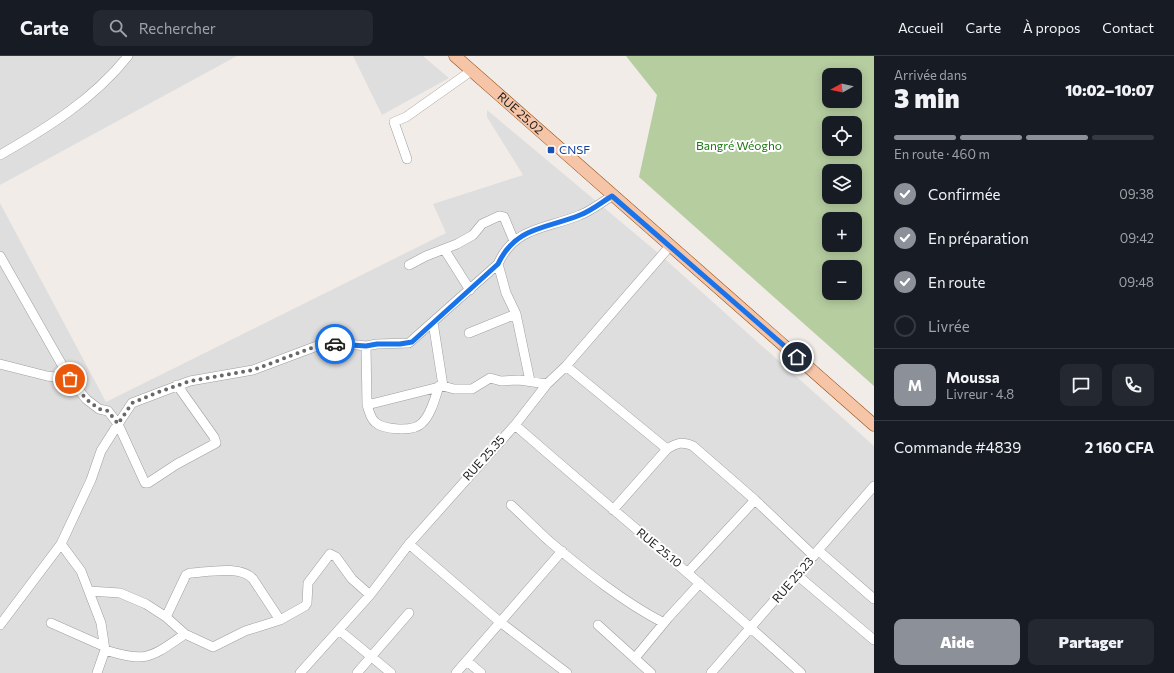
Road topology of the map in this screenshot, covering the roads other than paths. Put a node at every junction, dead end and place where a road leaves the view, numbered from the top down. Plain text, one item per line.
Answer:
1 (128, 56) edge
2 (455, 56) edge
3 (471, 71) junction
4 (0, 155) edge
5 (407, 159) dead end
6 (612, 196) junction
7 (514, 241) junction
8 (670, 246) junction
9 (444, 249) junction
10 (0, 256) edge
11 (498, 264) junction
12 (409, 265) dead end
13 (470, 290) junction
14 (516, 314) junction
15 (433, 322) junction
16 (469, 333) dead end
17 (366, 346) junction
18 (0, 364) edge
19 (566, 366) junction
20 (70, 379) junction
21 (530, 381) junction
22 (547, 384) junction
23 (177, 385) junction
24 (441, 386) junction
25 (367, 405) junction
26 (118, 424) junction
27 (515, 425) junction
28 (874, 425) edge
29 (667, 449) junction
30 (874, 486) edge
31 (755, 500) junction
32 (511, 505) dead end
33 (613, 510) junction
34 (61, 544) junction
35 (409, 544) junction
36 (562, 551) junction
37 (816, 553) junction
38 (688, 572) junction
39 (797, 575) junction
40 (700, 583) junction
41 (89, 592) junction
42 (370, 595) junction
43 (874, 599) edge
44 (409, 613) dead end
45 (166, 617) junction
46 (280, 620) junction
47 (500, 622) junction
48 (51, 623) dead end
49 (664, 623) junction
50 (0, 625) edge
51 (598, 625) dead end
52 (751, 628) junction
53 (339, 630) junction
54 (185, 634) junction
55 (874, 640) edge
56 (104, 648) junction
57 (371, 657) junction
58 (635, 658) junction
59 (466, 661) junction
60 (97, 673) edge
61 (300, 673) edge
62 (357, 673) edge
63 (391, 673) edge
64 (456, 673) edge
65 (481, 673) edge
66 (567, 673) edge
67 (651, 673) edge
68 (711, 673) edge
69 (801, 673) edge

1 - 4 street
2 - 3 main road, RUE 25.02
3 - 5 street
3 - 6 main road, RUE 25.02
6 - 7 street
6 - 8 main road, RUE 25.02
7 - 9 street
7 - 11 street
8 - 19 street, RUE 25.35
8 - 28 main road, RUE 25.02
9 - 12 street
9 - 13 street
10 - 20 street
11 - 13 street
11 - 14 street
13 - 15 street
14 - 16 street
14 - 21 street
15 - 17 street
15 - 24 street
17 - 23 street
17 - 25 street
18 - 20 street
19 - 22 street, RUE 25.35
19 - 29 street
20 - 26 street
21 - 22 street
21 - 24 street
22 - 27 street, RUE 25.35
23 - 26 street
23 - 26 street
24 - 25 street
24 - 25 street
26 - 34 street
27 - 33 street, RUE 25.10
27 - 35 street, RUE 25.35
29 - 31 street
29 - 33 street
30 - 37 street, RUE 25.23
31 - 37 street
31 - 38 street
32 - 36 street
33 - 38 street, RUE 25.10
34 - 41 street
34 - 50 street
35 - 42 street, RUE 25.35
35 - 47 street
36 - 47 street
36 - 49 street
37 - 39 street, RUE 25.23
37 - 43 street
38 - 40 street, RUE 25.10
39 - 52 street, RUE 25.23
39 - 55 street
40 - 49 street
40 - 52 street, RUE 25.10
41 - 45 street
41 - 56 street
42 - 46 street
42 - 53 street, RUE 25.35
44 - 57 street
45 - 46 street
45 - 54 street
46 - 54 street
47 - 59 street
47 - 66 street
48 - 56 street
49 - 58 street
51 - 58 street
52 - 68 street, RUE 25.23
52 - 69 street, RUE 25.10
53 - 57 street
53 - 61 street, RUE 25.35
54 - 56 street
56 - 60 street
57 - 62 street
57 - 63 street
58 - 67 street
59 - 64 street
59 - 65 street

